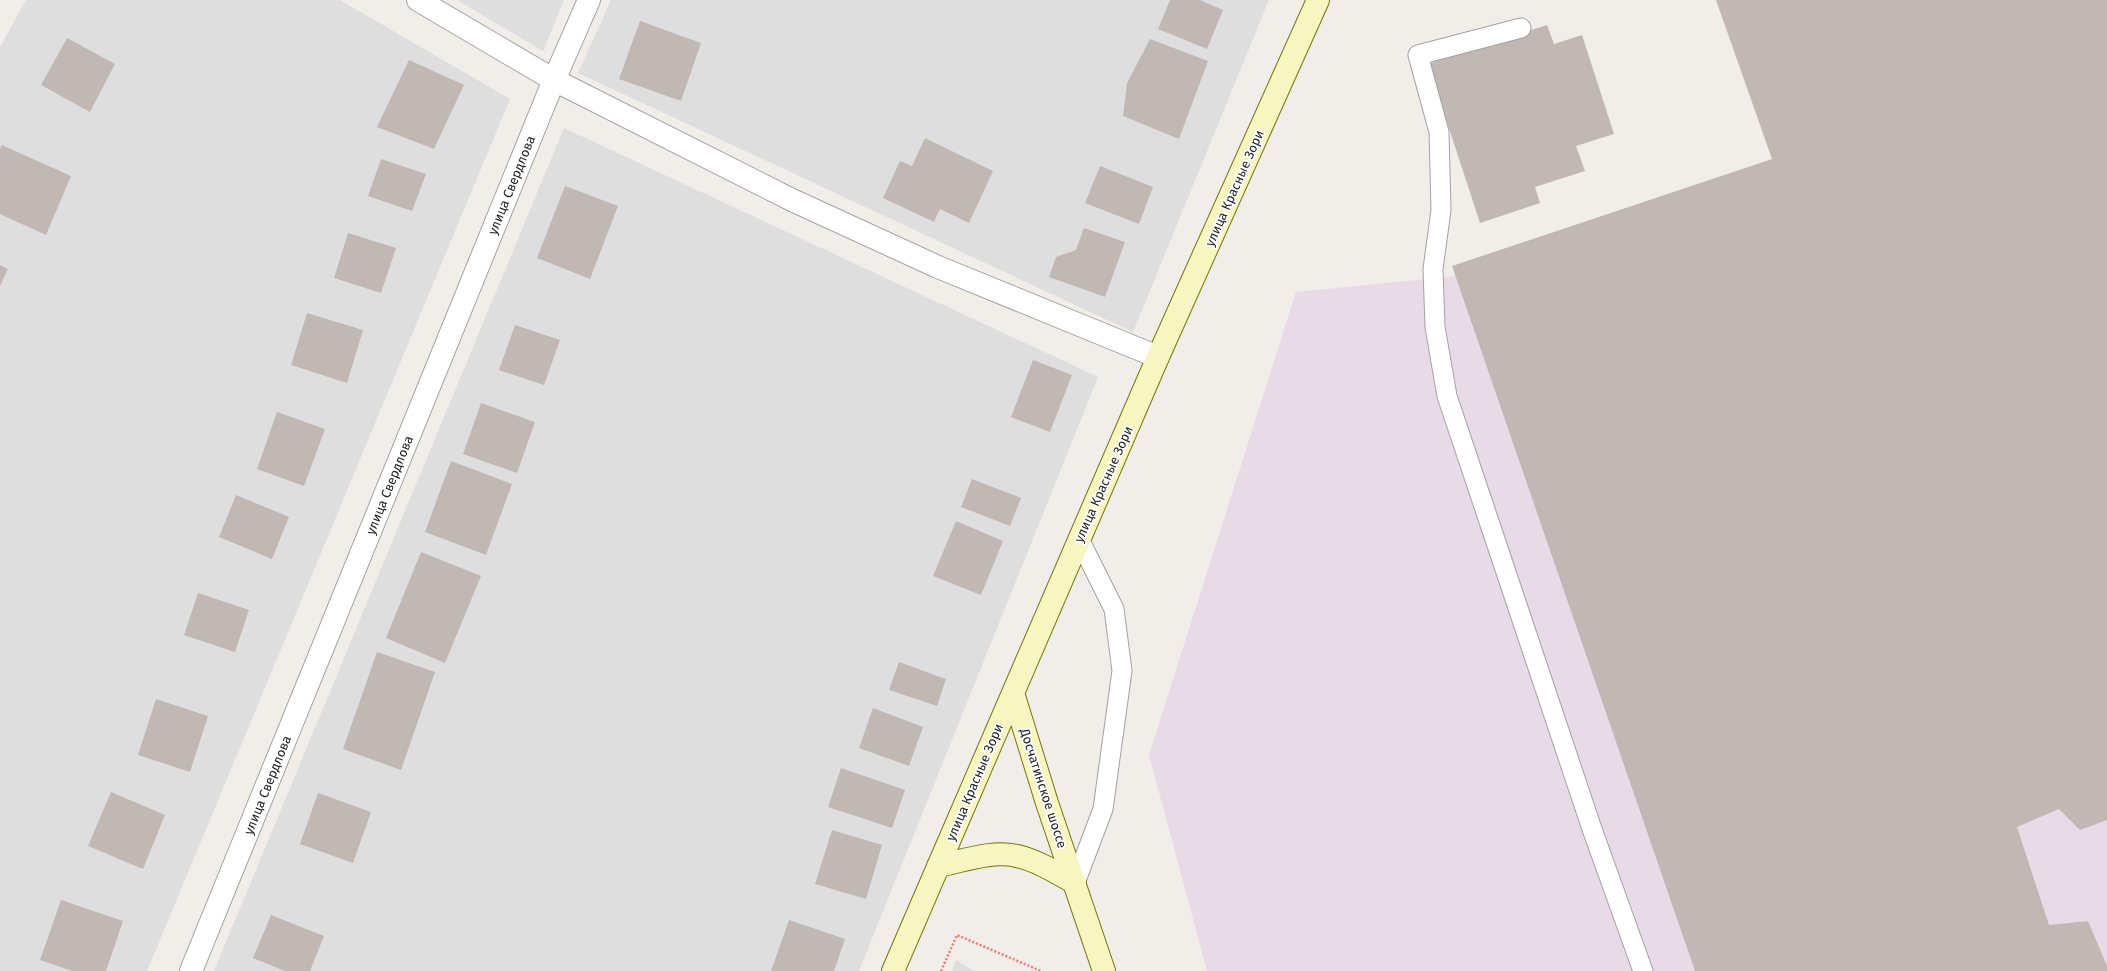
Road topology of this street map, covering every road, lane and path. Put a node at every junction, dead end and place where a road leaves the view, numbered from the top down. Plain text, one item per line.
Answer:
1 (418, 0) edge
2 (589, 0) edge
3 (1318, 0) edge
4 (1521, 28) dead end
5 (554, 80) junction
6 (1158, 357) junction
7 (1079, 539) junction
8 (1013, 693) junction
9 (938, 866) junction
10 (1075, 883) junction
11 (191, 971) edge
12 (893, 971) edge
13 (941, 971) edge
14 (1041, 971) edge
15 (1104, 971) edge
16 (1643, 971) edge

1 - 5 street
2 - 5 street, улица Свердлова
3 - 6 main road, улица Красные Зори
4 - 16 lane
5 - 6 street
5 - 11 street, улица Свердлова
6 - 7 main road, улица Красные Зори
7 - 8 main road, улица Красные Зори
7 - 10 lane
8 - 9 main road, улица Красные Зори
8 - 10 main road, Досчатинское шоссе
9 - 10 main road, Досчатинское шоссе
9 - 12 main road, улица Красные Зори
10 - 15 main road, Досчатинское шоссе
13 - 14 path

